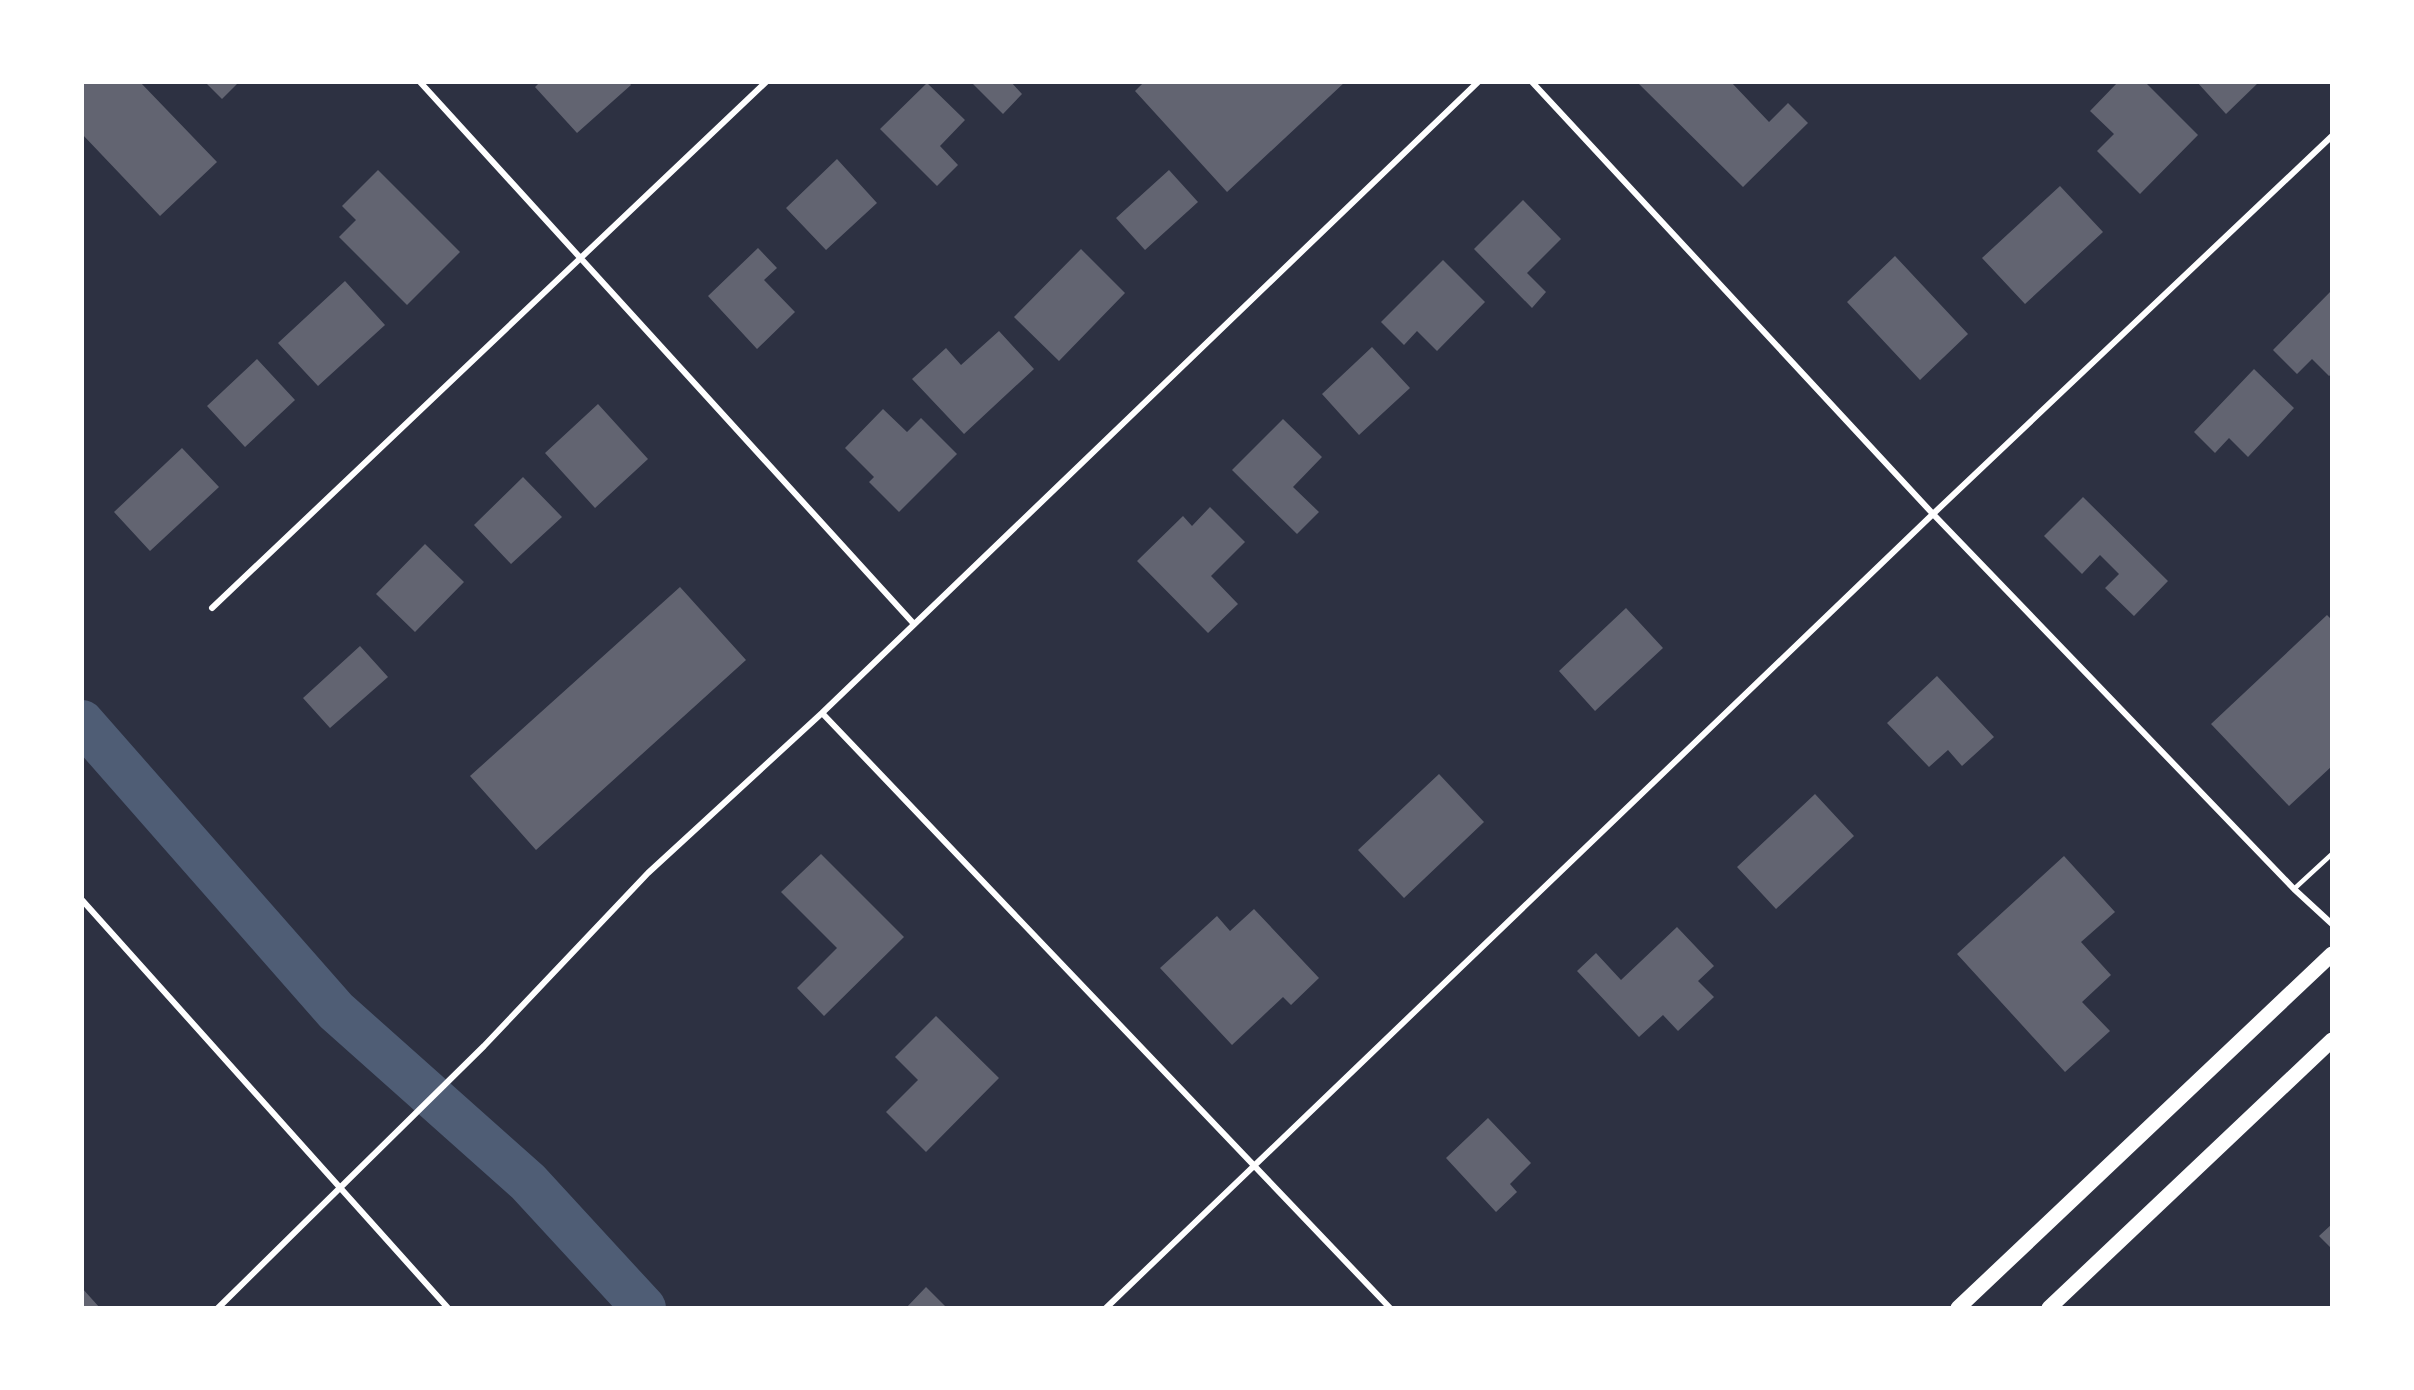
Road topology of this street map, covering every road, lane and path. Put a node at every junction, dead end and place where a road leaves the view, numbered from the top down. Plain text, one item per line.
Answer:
1 (420, 82) edge
2 (766, 82) edge
3 (1478, 82) edge
4 (1532, 82) edge
5 (2331, 136) edge
6 (580, 258) junction
7 (1932, 514) junction
8 (212, 608) dead end
9 (914, 624) junction
10 (822, 713) junction
11 (2331, 854) edge
12 (2294, 889) junction
13 (82, 900) edge
14 (2331, 924) edge
15 (2331, 954) edge
16 (2331, 1040) edge
17 (1253, 1167) junction
18 (341, 1186) junction
19 (218, 1308) edge
20 (448, 1308) edge
21 (1106, 1308) edge
22 (1390, 1308) edge
23 (1958, 1308) edge
24 (2049, 1308) edge

1 - 6 street
2 - 6 street
3 - 9 street
4 - 7 street
5 - 7 street
6 - 8 street
6 - 9 street
7 - 12 street
7 - 17 street
9 - 10 street
10 - 17 street
10 - 18 street
11 - 12 lane
12 - 14 street
13 - 18 street
15 - 23 main road
16 - 24 main road
17 - 21 street
17 - 22 street
18 - 19 street
18 - 20 street

